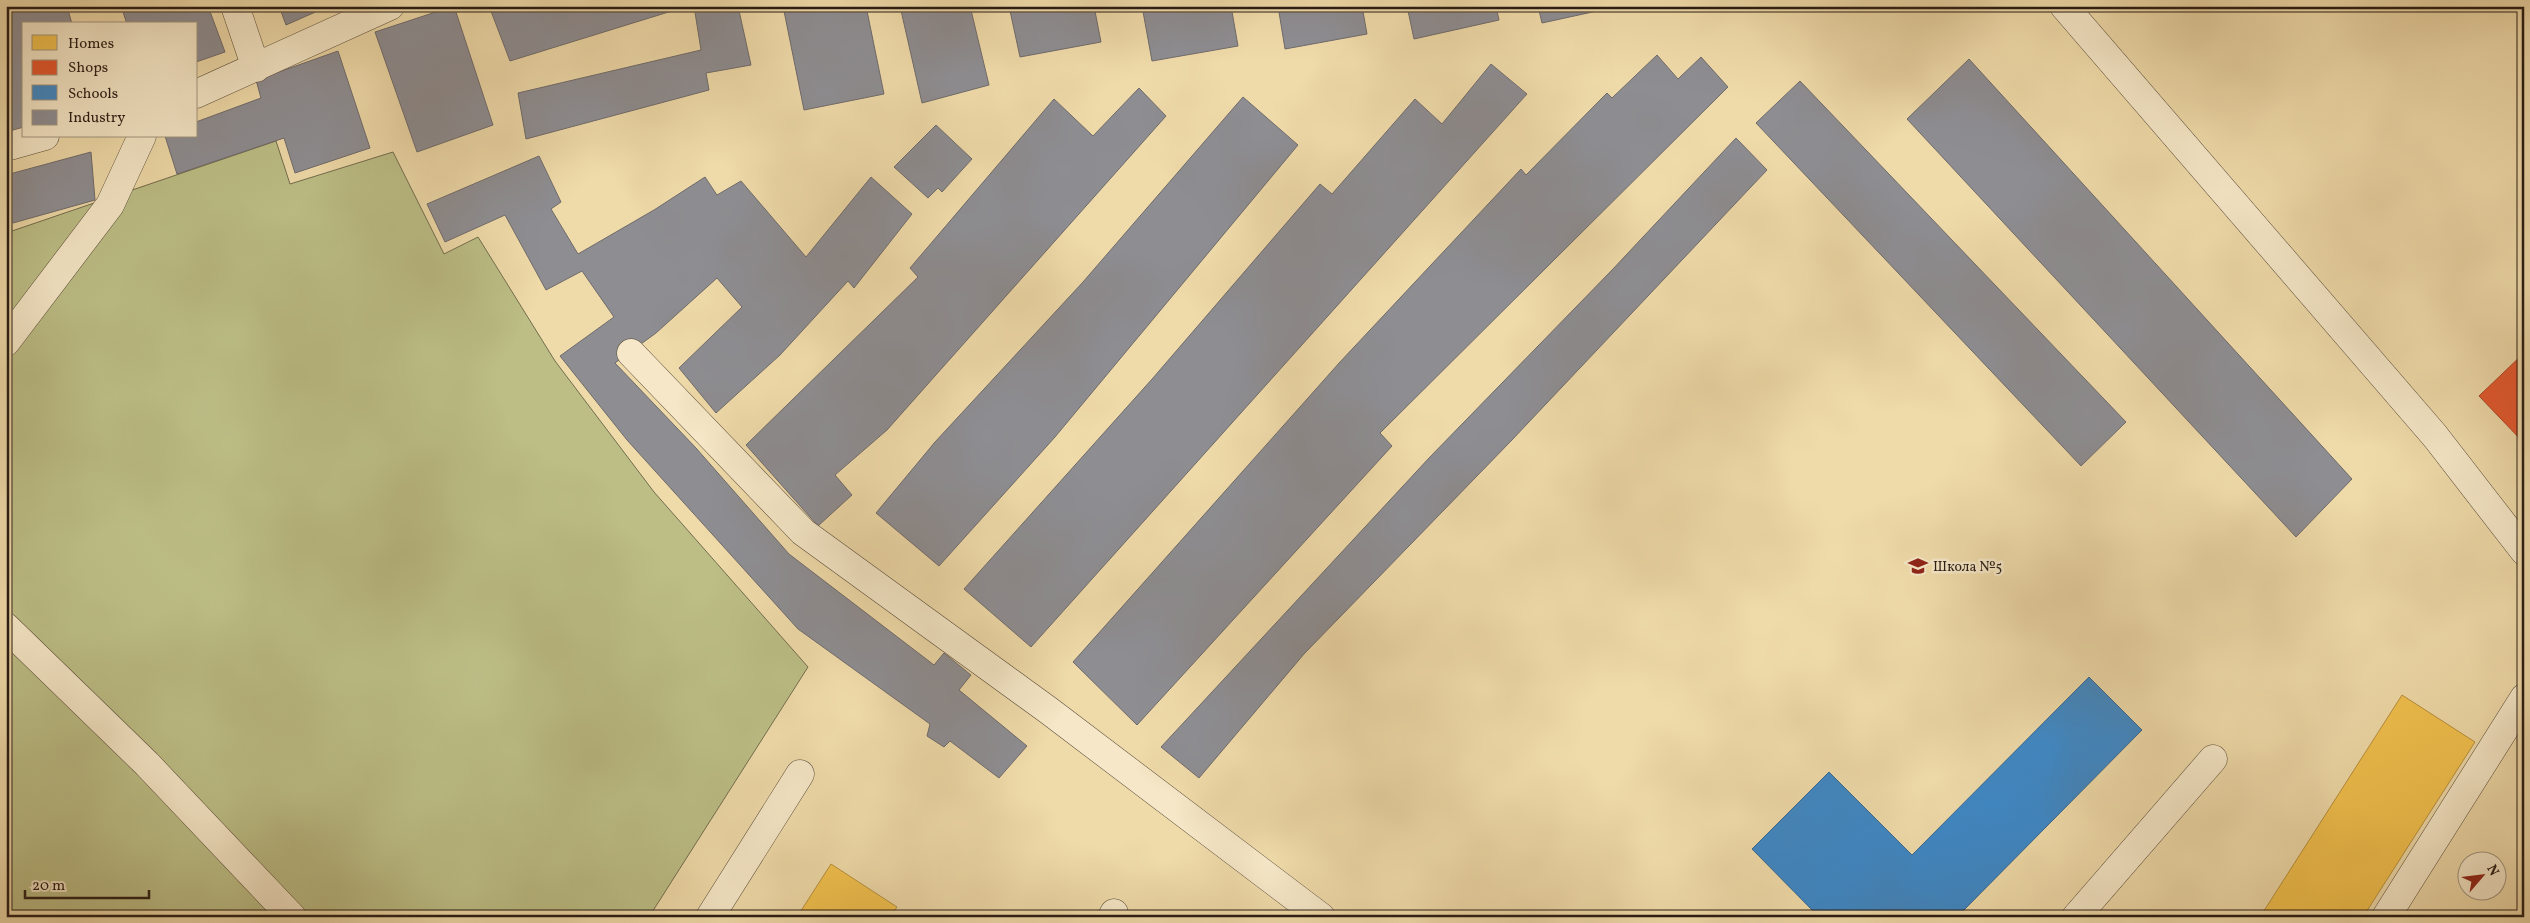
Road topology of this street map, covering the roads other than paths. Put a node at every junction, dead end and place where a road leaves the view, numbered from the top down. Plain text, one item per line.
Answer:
1 (235, 6) edge
2 (390, 6) edge
3 (2064, 6) edge
4 (256, 68) junction
5 (198, 93) edge
6 (38, 138) edge
7 (141, 138) edge
8 (6, 147) edge
9 (6, 342) edge
10 (632, 353) dead end
11 (2524, 551) edge
12 (6, 627) edge
13 (2524, 698) edge
14 (2213, 759) dead end
15 (800, 774) dead end
16 (292, 917) edge
17 (710, 917) edge
18 (1321, 917) edge
19 (2076, 917) edge
20 (2386, 917) edge

1 - 4 street
2 - 4 street
3 - 11 street
4 - 5 street
6 - 8 street
7 - 9 street
10 - 18 street
12 - 16 street
13 - 20 street
14 - 19 street
15 - 17 street

